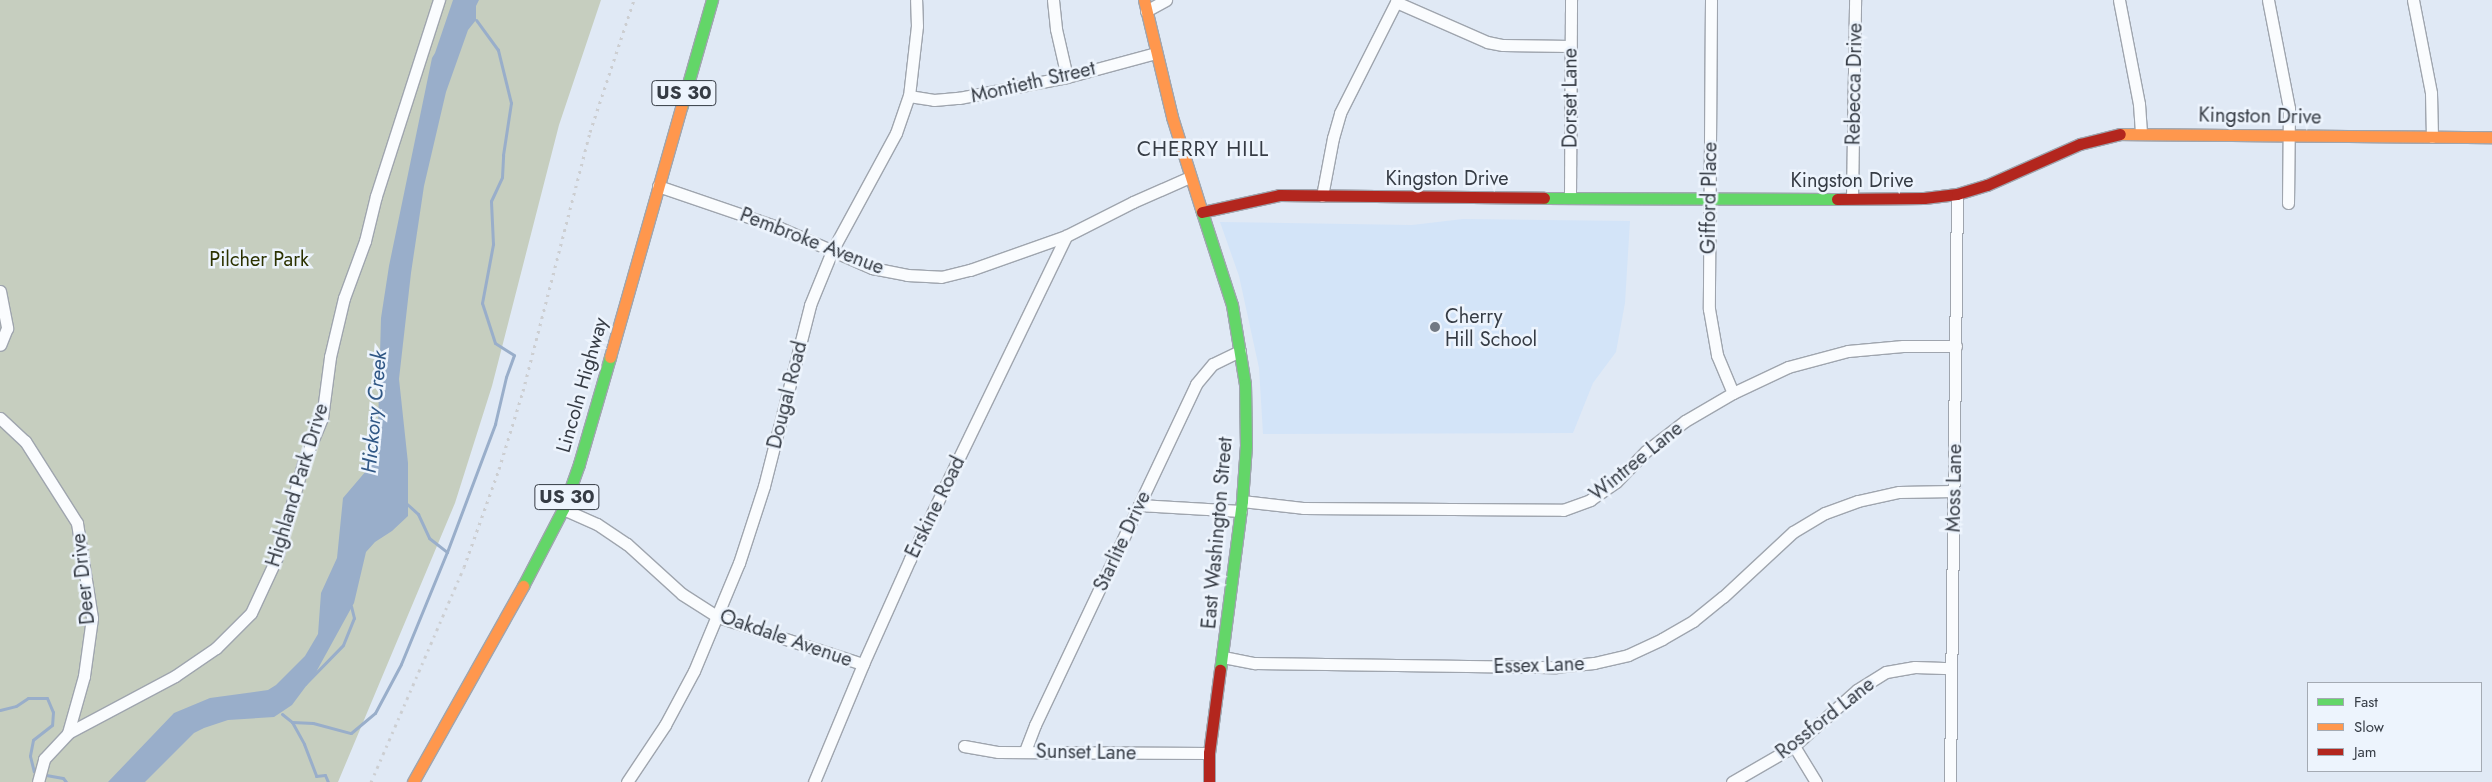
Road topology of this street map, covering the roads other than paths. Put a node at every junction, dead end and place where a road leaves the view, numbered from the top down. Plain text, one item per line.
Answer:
1 (439, 0) edge
2 (712, 0) edge
3 (916, 0) edge
4 (1053, 0) edge
5 (1166, 0) edge
6 (1571, 0) edge
7 (1711, 0) edge
8 (1855, 0) edge
9 (2119, 0) edge
10 (2268, 0) edge
11 (2413, 0) edge
12 (1396, 1) edge
13 (1145, 5) edge
14 (1570, 46) junction
15 (1156, 53) junction
16 (1067, 77) junction
17 (909, 96) junction
18 (2141, 133) junction
19 (2290, 136) junction
20 (2432, 137) junction
21 (2492, 137) edge
22 (1190, 178) junction
23 (658, 186) junction
24 (1957, 194) junction
25 (1322, 196) junction
26 (1570, 197) junction
27 (1852, 198) junction
28 (1709, 200) junction
29 (2288, 203) dead end
30 (1202, 212) junction
31 (1066, 236) junction
32 (832, 252) junction
33 (0, 291) edge
34 (0, 345) edge
35 (1956, 346) junction
36 (1240, 350) junction
37 (1733, 393) junction
38 (0, 418) edge
39 (1954, 491) junction
40 (1139, 504) junction
41 (1242, 506) junction
42 (562, 509) junction
43 (718, 617) junction
44 (1223, 657) junction
45 (863, 664) junction
46 (1951, 668) junction
47 (68, 733) junction
48 (964, 746) dead end
49 (1794, 746) junction
50 (1025, 750) junction
51 (1209, 753) junction
52 (38, 782) edge
53 (413, 782) edge
54 (627, 782) edge
55 (814, 782) edge
56 (1209, 782) edge
57 (1732, 782) edge
58 (1816, 782) edge
59 (1950, 782) edge

1 - 47 street, Highland Park Drive
2 - 23 street, Lincoln Highway / US 30
3 - 17 street, Dougal Road
4 - 16 street
5 - 13 street
6 - 14 street, Dorset Lane
7 - 28 street, Gifford Place
8 - 27 street, Rebecca Drive
9 - 18 street
10 - 19 street
11 - 20 street
12 - 14 street
12 - 25 street
13 - 15 street, East Washington Street
14 - 26 street, Dorset Lane
15 - 16 street, Montieth Street
15 - 22 street, East Washington Street
16 - 17 street, Montieth Street
17 - 32 street, Dougal Road
18 - 19 street, Kingston Drive
18 - 24 street, Kingston Drive
19 - 20 street, Kingston Drive
19 - 29 street
20 - 21 street, Kingston Drive
22 - 30 street, East Washington Street
22 - 31 street, Pembroke Avenue
23 - 32 street, Pembroke Avenue
23 - 42 street, Lincoln Highway / US 30
24 - 27 street, Kingston Drive
24 - 35 street, Moss Lane
25 - 26 street, Kingston Drive
25 - 30 street, Kingston Drive
26 - 28 street, Kingston Drive
27 - 28 street, Kingston Drive
28 - 37 street, Gifford Place
30 - 36 street, East Washington Street
31 - 32 street, Pembroke Avenue
31 - 45 street, Erskine Road
32 - 43 street, Dougal Road
33 - 34 street
35 - 37 street, Wintree Lane
35 - 39 street, Moss Lane
36 - 40 street, Starlite Drive
36 - 41 street, East Washington Street
37 - 41 street, Wintree Lane
38 - 47 street, Deer Drive
39 - 44 street, Essex Lane
39 - 46 street, Moss Lane
40 - 41 street, Wintree Lane
40 - 50 street, Starlite Drive
41 - 44 street, East Washington Street
42 - 43 street, Oakdale Avenue
42 - 53 street, Lincoln Highway / US 30
43 - 45 street, Oakdale Avenue
43 - 54 street, Dougal Road
44 - 51 street, East Washington Street
45 - 55 street, Erskine Road
46 - 49 street, Rossford Lane
46 - 59 street, Moss Lane
47 - 52 street, Highland Park Drive
48 - 50 street, Sunset Lane
49 - 57 street, Rossford Lane
49 - 58 street
50 - 51 street, Sunset Lane
51 - 56 street, East Washington Street

